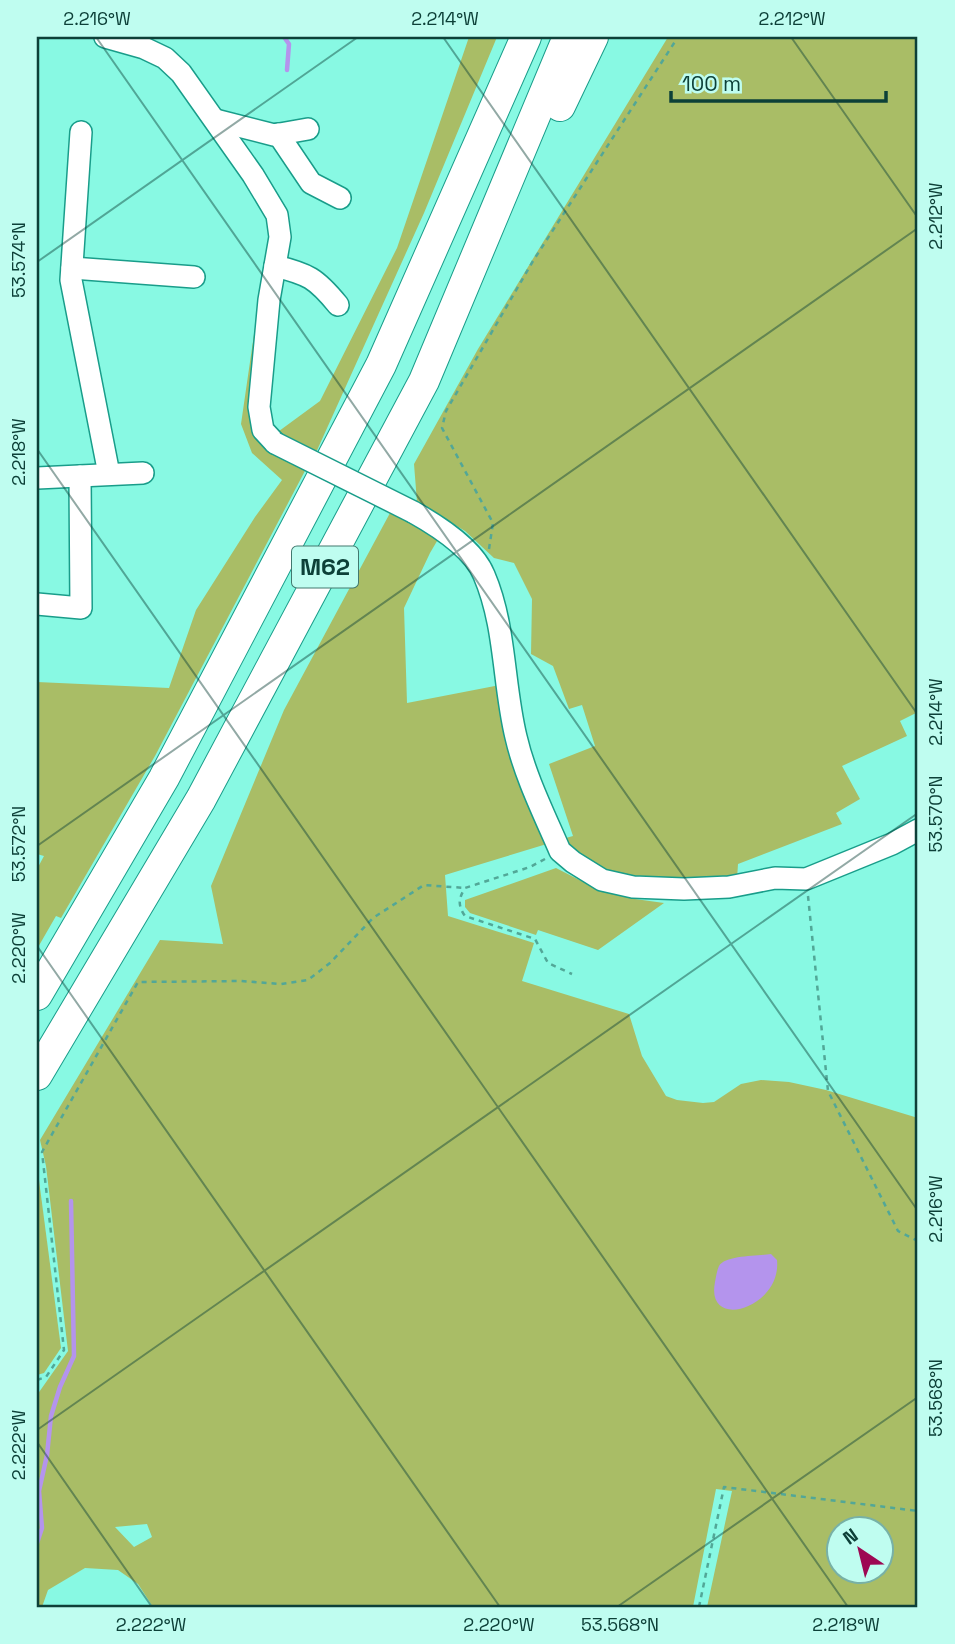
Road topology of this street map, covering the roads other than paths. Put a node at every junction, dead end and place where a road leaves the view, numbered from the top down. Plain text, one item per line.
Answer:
1 (105, 37) edge
2 (526, 37) edge
3 (568, 37) edge
4 (593, 37) edge
5 (215, 120) junction
6 (308, 129) dead end
7 (81, 132) dead end
8 (278, 134) junction
9 (514, 168) junction
10 (340, 198) dead end
11 (275, 266) junction
12 (72, 268) junction
13 (194, 277) dead end
14 (338, 305) dead end
15 (143, 473) dead end
16 (109, 474) junction
17 (80, 476) junction
18 (37, 478) edge
19 (37, 604) edge
20 (918, 830) edge
21 (37, 995) edge
22 (37, 1075) edge

1 - 5 street
2 - 21 highway, M62
3 - 9 highway, M62
4 - 9 highway, M62
5 - 8 street
5 - 11 street
6 - 8 street
7 - 12 street
8 - 10 street
9 - 22 highway, M62
11 - 14 street
11 - 20 street, bridge
12 - 13 street
12 - 16 street
15 - 16 street
16 - 17 street
17 - 18 street
17 - 19 street

